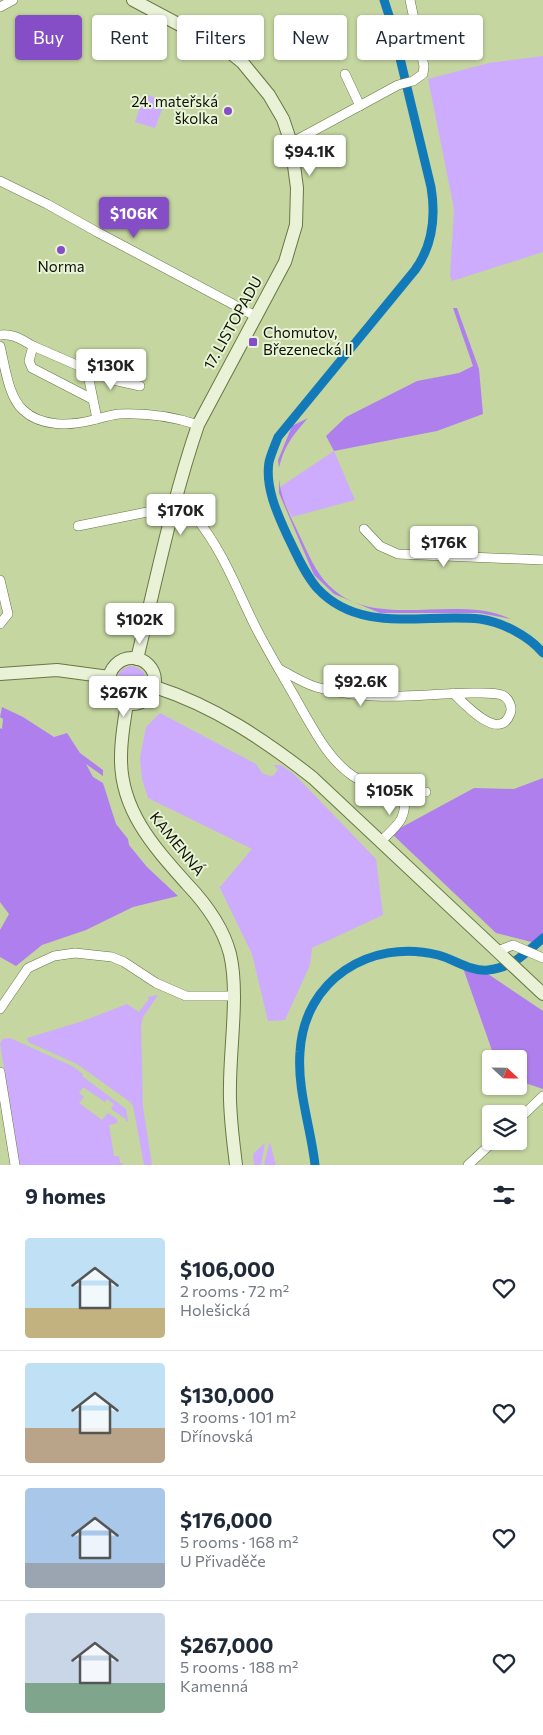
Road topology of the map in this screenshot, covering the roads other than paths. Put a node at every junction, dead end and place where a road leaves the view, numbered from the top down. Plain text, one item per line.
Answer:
1 (13, 0) edge
2 (133, 0) edge
3 (410, 0) edge
4 (0, 7) edge
5 (345, 74) dead end
6 (360, 106) junction
7 (291, 143) junction
8 (0, 181) edge
9 (257, 317) junction
10 (0, 335) edge
11 (0, 346) edge
12 (33, 346) junction
13 (87, 370) junction
14 (140, 386) dead end
15 (92, 399) junction
16 (97, 419) junction
17 (198, 425) junction
18 (172, 515) junction
19 (78, 526) dead end
20 (364, 529) dead end
21 (543, 560) edge
22 (0, 580) edge
23 (0, 624) edge
24 (137, 658) junction
25 (278, 669) junction
26 (0, 674) edge
27 (109, 676) junction
28 (155, 687) junction
29 (453, 693) junction
30 (127, 704) junction
31 (405, 792) junction
32 (426, 792) dead end
33 (381, 841) junction
34 (498, 951) junction
35 (541, 957) edge
36 (541, 988) edge
37 (233, 996) junction
38 (0, 1009) edge
39 (0, 1072) edge
40 (543, 1096) edge
41 (527, 1111) edge
42 (484, 1150) edge
43 (15, 1165) edge
44 (236, 1165) edge
45 (468, 1165) edge

1 - 4 street
2 - 7 street, 17. LISTOPADU
3 - 6 street
5 - 6 street
6 - 7 street
7 - 9 street, 17. LISTOPADU
8 - 9 street
9 - 17 street, 17. LISTOPADU
10 - 12 street
11 - 16 street
12 - 13 street
12 - 15 street
13 - 14 street
13 - 15 street
15 - 16 street
16 - 17 street
17 - 18 street, 17. LISTOPADU
18 - 19 street
18 - 24 street, 17. LISTOPADU
18 - 25 street
20 - 21 street
22 - 23 street
24 - 27 street
24 - 28 street
25 - 29 street
25 - 31 street
26 - 27 street
27 - 30 street
28 - 30 street
28 - 33 street
29 - 29 street
30 - 37 street, KAMENNÁ
31 - 32 street
31 - 33 street
33 - 34 street
34 - 35 street
34 - 36 street
37 - 38 street
37 - 44 street, KAMENNÁ
39 - 43 street
40 - 41 street
42 - 45 street

